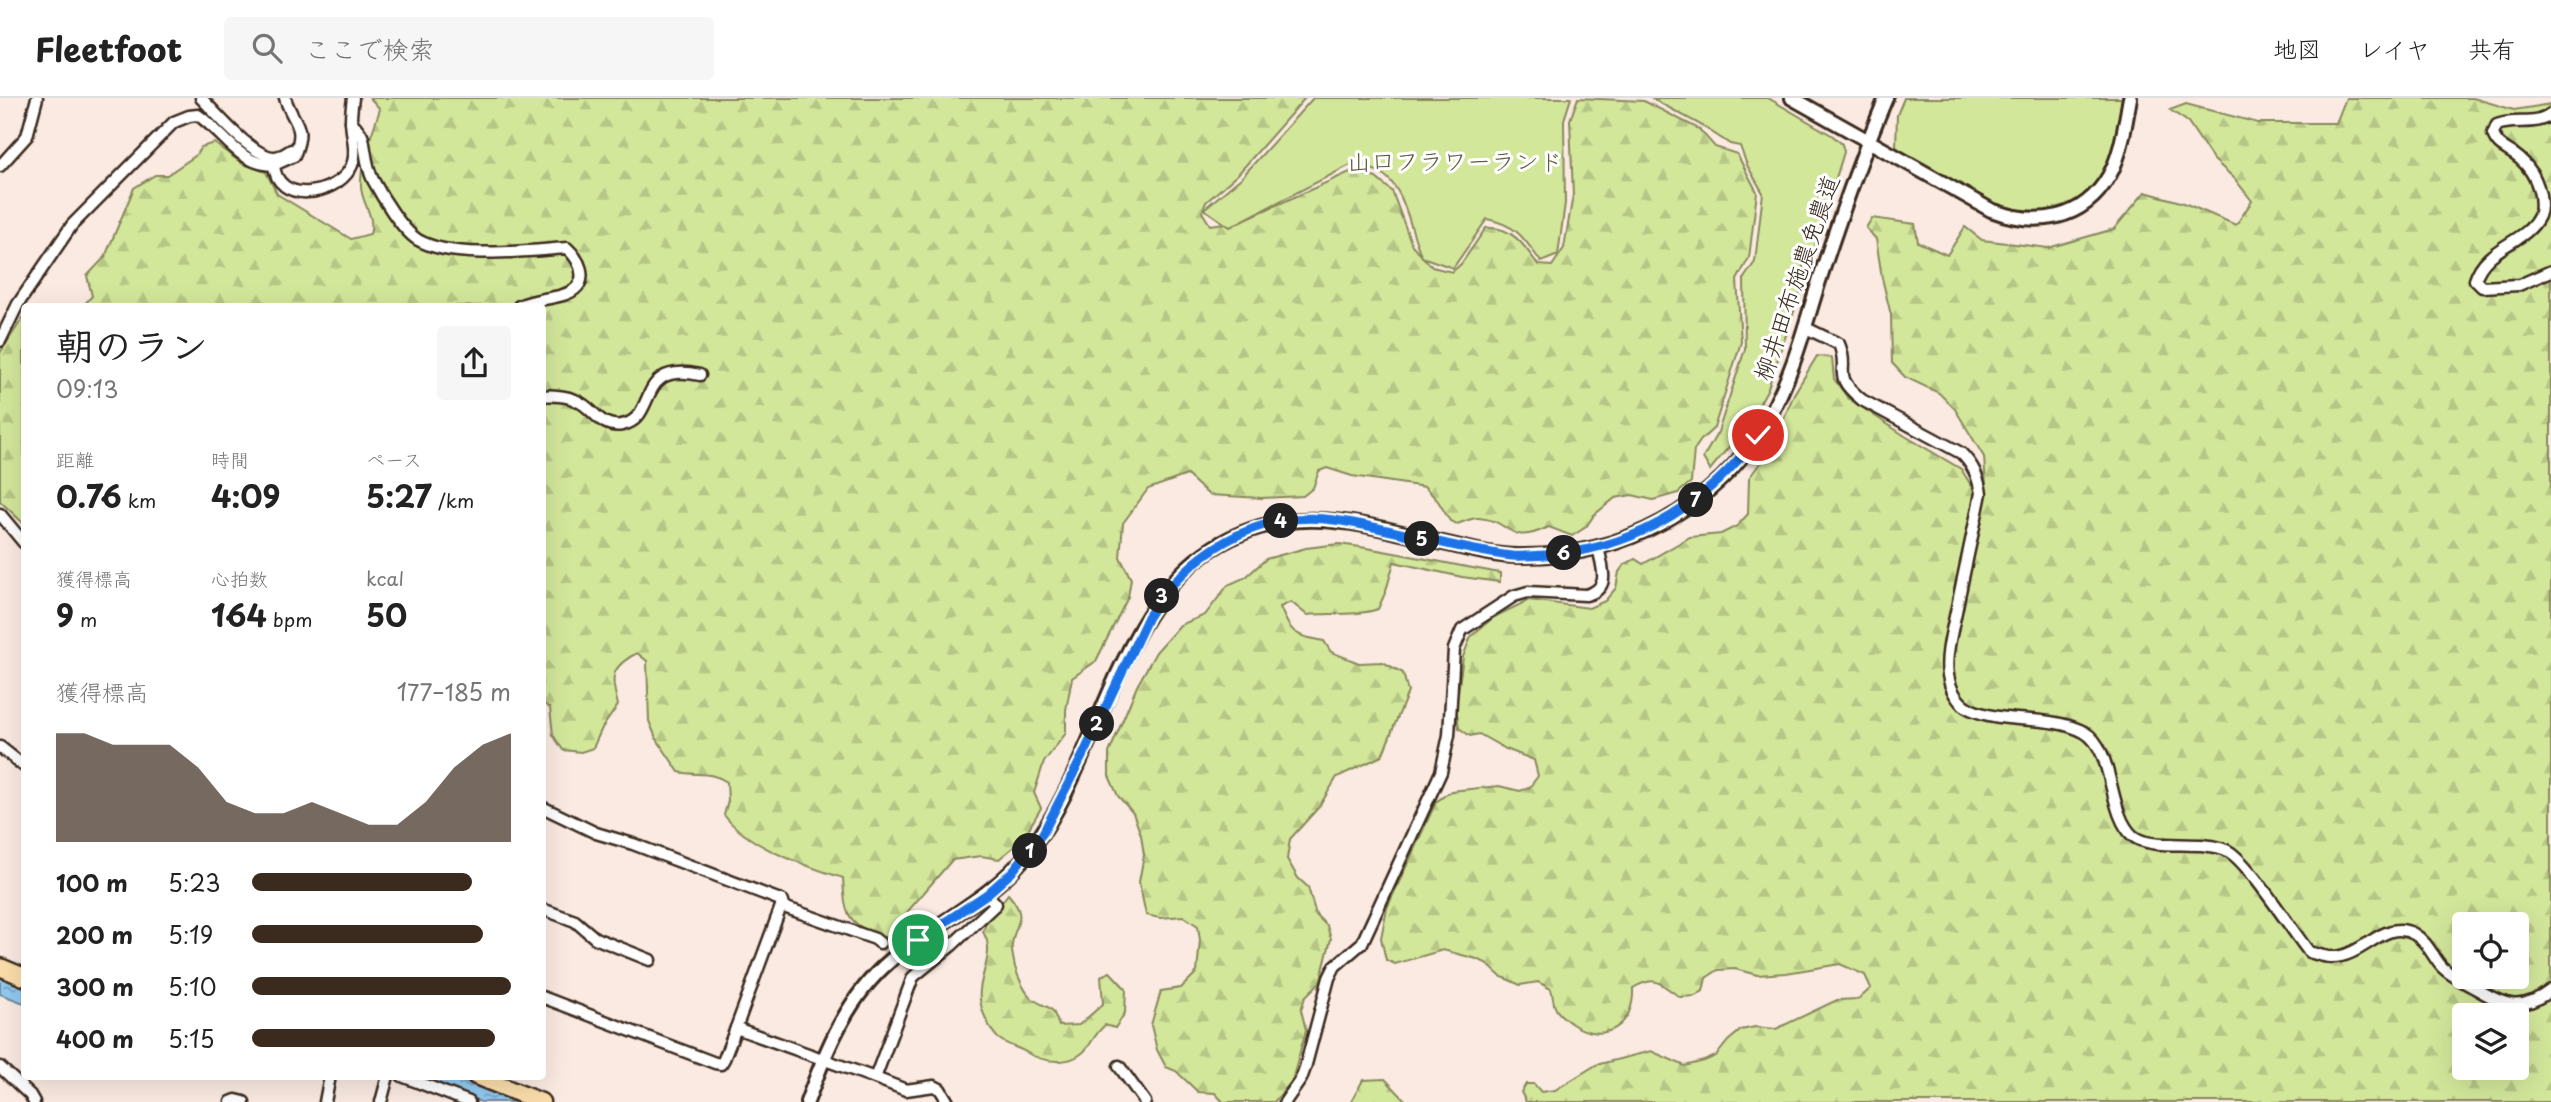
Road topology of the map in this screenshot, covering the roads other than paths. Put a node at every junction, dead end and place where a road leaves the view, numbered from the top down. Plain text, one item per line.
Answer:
1 (37, 98) edge
2 (201, 98) edge
3 (285, 98) edge
4 (353, 98) edge
5 (1792, 98) edge
6 (1886, 98) edge
7 (2130, 98) edge
8 (2551, 114) edge
9 (351, 121) junction
10 (1868, 141) junction
11 (298, 146) junction
12 (274, 164) junction
13 (0, 166) edge
14 (2551, 271) edge
15 (526, 303) edge
16 (1804, 327) junction
17 (0, 341) edge
18 (700, 375) dead end
19 (546, 396) edge
20 (0, 514) edge
21 (21, 539) edge
22 (1598, 547) junction
23 (0, 747) edge
24 (21, 764) edge
25 (546, 809) edge
26 (987, 894) junction
27 (781, 906) junction
28 (546, 910) edge
29 (880, 943) tunnel mouth
30 (650, 960) dead end
31 (0, 967) edge
32 (21, 976) edge
33 (2551, 990) edge
34 (546, 999) edge
35 (736, 1028) junction
36 (823, 1059) junction
37 (1119, 1066) dead end
38 (0, 1067) edge
39 (875, 1078) junction
40 (329, 1080) edge
41 (387, 1080) edge
42 (412, 1080) edge
43 (486, 1080) edge
44 (34, 1102) edge
45 (231, 1102) edge
46 (244, 1102) edge
47 (325, 1102) edge
48 (382, 1102) edge
49 (469, 1102) edge
50 (541, 1102) edge
51 (807, 1102) edge
52 (948, 1102) edge
53 (1145, 1102) edge
54 (1285, 1102) edge

1 - 13 street
2 - 11 street
3 - 11 street
4 - 9 street
5 - 10 street
6 - 10 street, 柳井田布施農免農道
7 - 10 street
8 - 14 street
9 - 12 street
9 - 15 street
10 - 16 street, 柳井田布施農免農道
11 - 12 street
12 - 17 street
16 - 22 street, 柳井田布施農免農道
16 - 33 street
18 - 19 street
20 - 21 street
22 - 26 street, 柳井田布施農免農道
22 - 54 street
23 - 24 street
25 - 27 street
26 - 36 street, 柳井田布施農免農道
26 - 39 street
27 - 29 street
27 - 35 street
28 - 30 street
31 - 32 main road
34 - 35 street
35 - 36 street
36 - 39 street
36 - 51 street, 柳井田布施農免農道
37 - 53 street
38 - 44 street
39 - 52 street
40 - 47 street
41 - 48 street
42 - 49 street
43 - 50 main road
45 - 46 street

